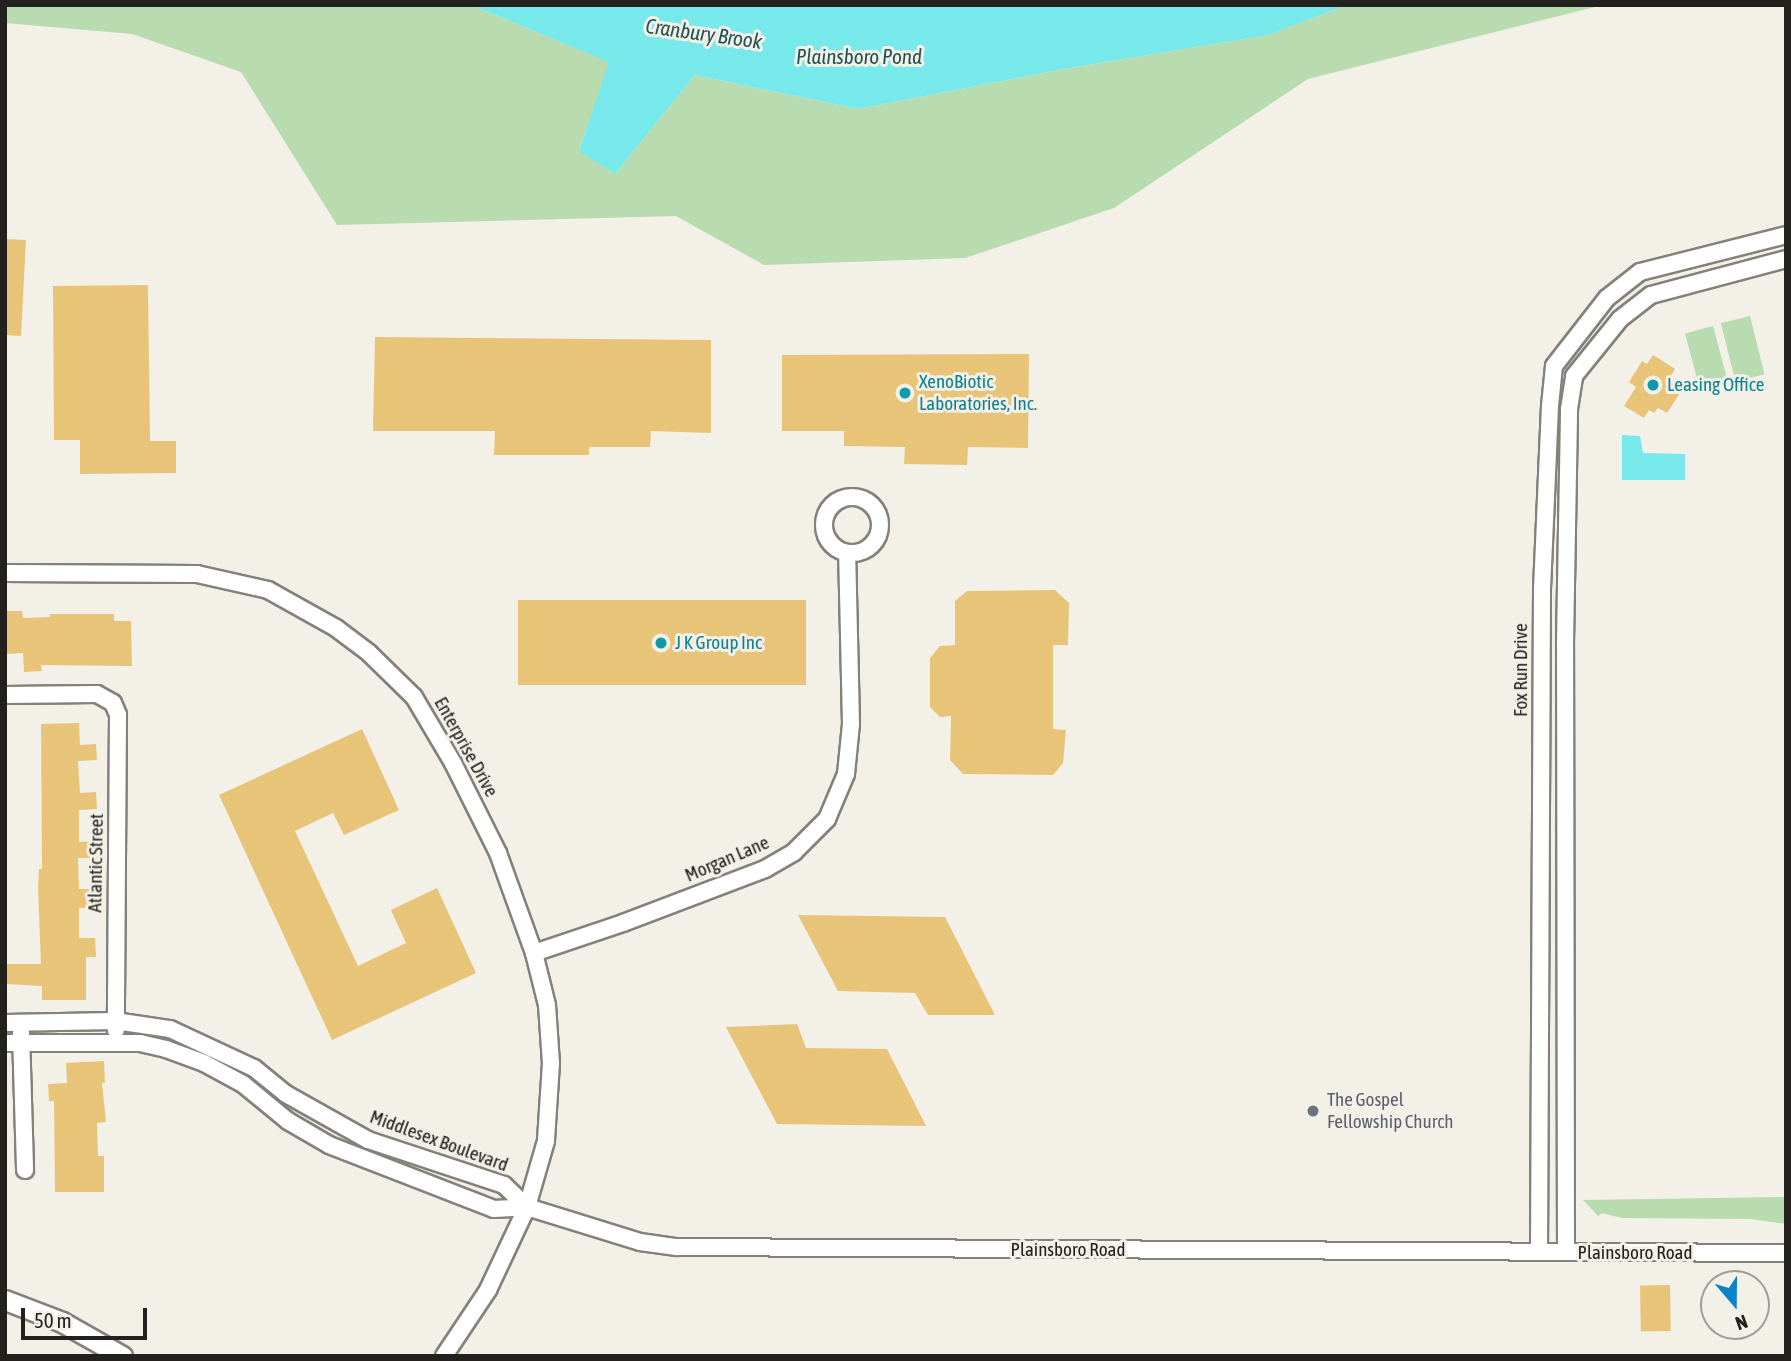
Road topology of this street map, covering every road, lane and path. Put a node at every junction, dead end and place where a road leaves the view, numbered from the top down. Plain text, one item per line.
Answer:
1 (1786, 235) edge
2 (1786, 259) edge
3 (847, 553) dead end
4 (5, 573) edge
5 (5, 695) edge
6 (534, 953) junction
7 (115, 1021) junction
8 (13, 1023) edge
9 (13, 1043) edge
10 (116, 1043) junction
11 (25, 1170) dead end
12 (527, 1207) junction
13 (1539, 1252) junction
14 (1566, 1252) junction
15 (1786, 1253) edge
16 (5, 1300) edge
17 (122, 1356) edge
18 (444, 1356) edge

1 - 13 street, Fox Run Drive
2 - 14 street
3 - 6 street, Morgan Lane
4 - 6 street, Enterprise Drive
5 - 7 street, Atlantic Street
6 - 12 street, Enterprise Drive
7 - 8 street, Middlesex Boulevard
7 - 10 street, Atlantic Street
7 - 12 street, Middlesex Boulevard
8 - 9 street
9 - 10 street
9 - 11 street
10 - 12 street
12 - 13 street, Plainsboro Road
12 - 18 street
13 - 14 street, Plainsboro Road
14 - 15 street, Plainsboro Road
16 - 17 street

